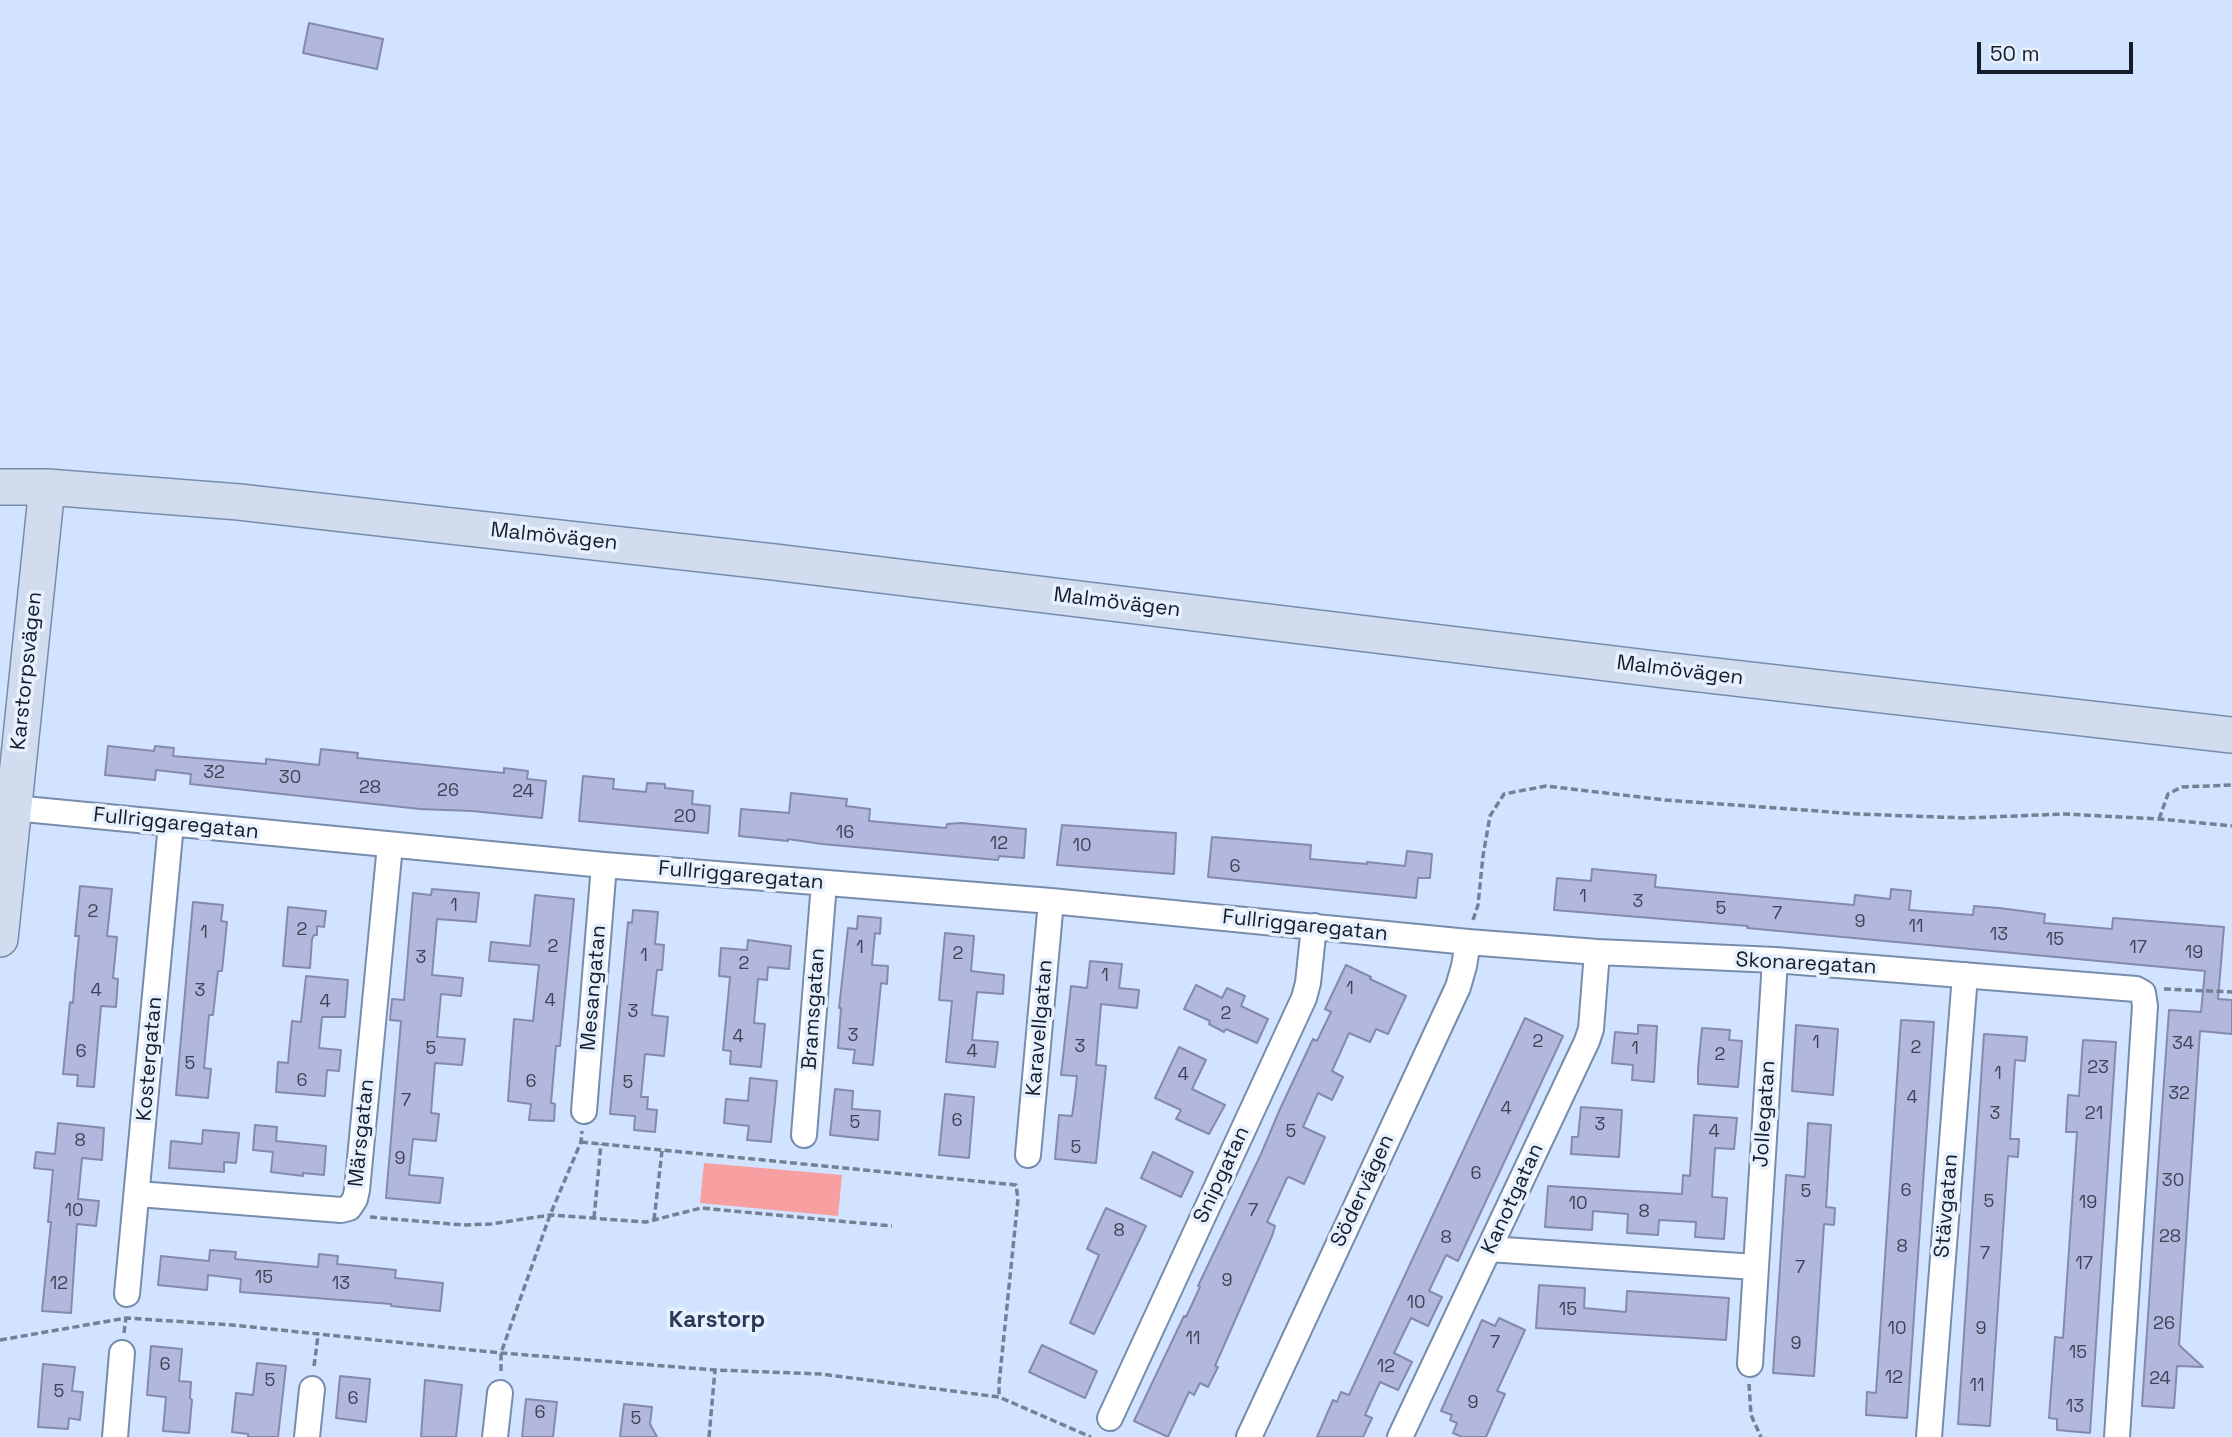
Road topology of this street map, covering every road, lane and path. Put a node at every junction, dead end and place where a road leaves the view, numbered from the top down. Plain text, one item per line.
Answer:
1 (0, 486) edge
2 (47, 487) junction
3 (2232, 734) edge
4 (2232, 785) edge
5 (14, 808) junction
6 (2159, 819) junction
7 (171, 824) junction
8 (2232, 827) edge
9 (390, 845) junction
10 (604, 864) junction
11 (824, 883) junction
12 (1051, 901) junction
13 (1314, 926) junction
14 (0, 937) edge
15 (1468, 942) junction
16 (1597, 952) junction
17 (1775, 960) junction
18 (1965, 975) junction
19 (2232, 992) edge
20 (2143, 993) junction
21 (584, 1111) dead end
22 (804, 1135) dead end
23 (601, 1144) junction
24 (662, 1151) junction
25 (1028, 1155) dead end
26 (138, 1194) junction
27 (349, 1208) junction
28 (550, 1215) junction
29 (594, 1218) junction
30 (654, 1220) junction
31 (892, 1226) dead end
32 (1489, 1249) junction
33 (1755, 1268) junction
34 (126, 1306) junction
35 (318, 1335) junction
36 (0, 1340) edge
37 (122, 1353) joint
38 (501, 1353) junction
39 (1750, 1364) joint
40 (715, 1370) junction
41 (312, 1389) joint
42 (500, 1392) joint
43 (999, 1398) junction
44 (1110, 1418) dead end
45 (115, 1437) edge
46 (307, 1437) edge
47 (495, 1437) edge
48 (709, 1437) edge
49 (1091, 1437) edge
50 (1249, 1437) edge
51 (1400, 1437) edge
52 (1761, 1437) edge
53 (1929, 1437) edge
54 (2117, 1437) edge

1 - 2 main road, Malmövägen
2 - 3 main road, Malmövägen
2 - 5 main road, Karstorpsvägen
4 - 6 path
5 - 7 street, Fullriggaregatan
5 - 14 main road, Karstorpsvägen
6 - 8 path
6 - 15 path
7 - 9 street, Fullriggaregatan
7 - 26 street, Kostergatan
9 - 10 street, Fullriggaregatan
9 - 27 street, Märsgatan
10 - 11 street, Fullriggaregatan
10 - 21 street, Mesangatan
11 - 12 street, Fullriggaregatan
11 - 22 street, Bramsgatan
12 - 13 street, Fullriggaregatan
12 - 25 street, Karavellgatan
13 - 15 street, Fullriggaregatan
13 - 44 street, Snipgatan
15 - 16 street, Skonaregatan
15 - 50 street, Södervägen
16 - 17 street, Skonaregatan
16 - 32 street, Kanotgatan
17 - 18 street, Skonaregatan
17 - 33 street, Jollegatan
18 - 20 street, Skonaregatan
18 - 53 street, Stävgatan
19 - 20 path
20 - 54 street
23 - 24 path
23 - 28 path
23 - 29 path
24 - 30 path
24 - 43 path
26 - 27 street, Märsgatan
26 - 34 street, Kostergatan
27 - 28 path
28 - 29 path
28 - 38 path
29 - 30 path
30 - 31 path
32 - 33 street
32 - 51 street, Kanotgatan
33 - 39 street, Jollegatan
34 - 35 path
34 - 36 path
34 - 37 path
35 - 38 path
35 - 41 path
37 - 45 street
38 - 40 path
38 - 42 path
39 - 52 path
40 - 43 path
40 - 48 path
41 - 46 street
42 - 47 street
43 - 49 path

